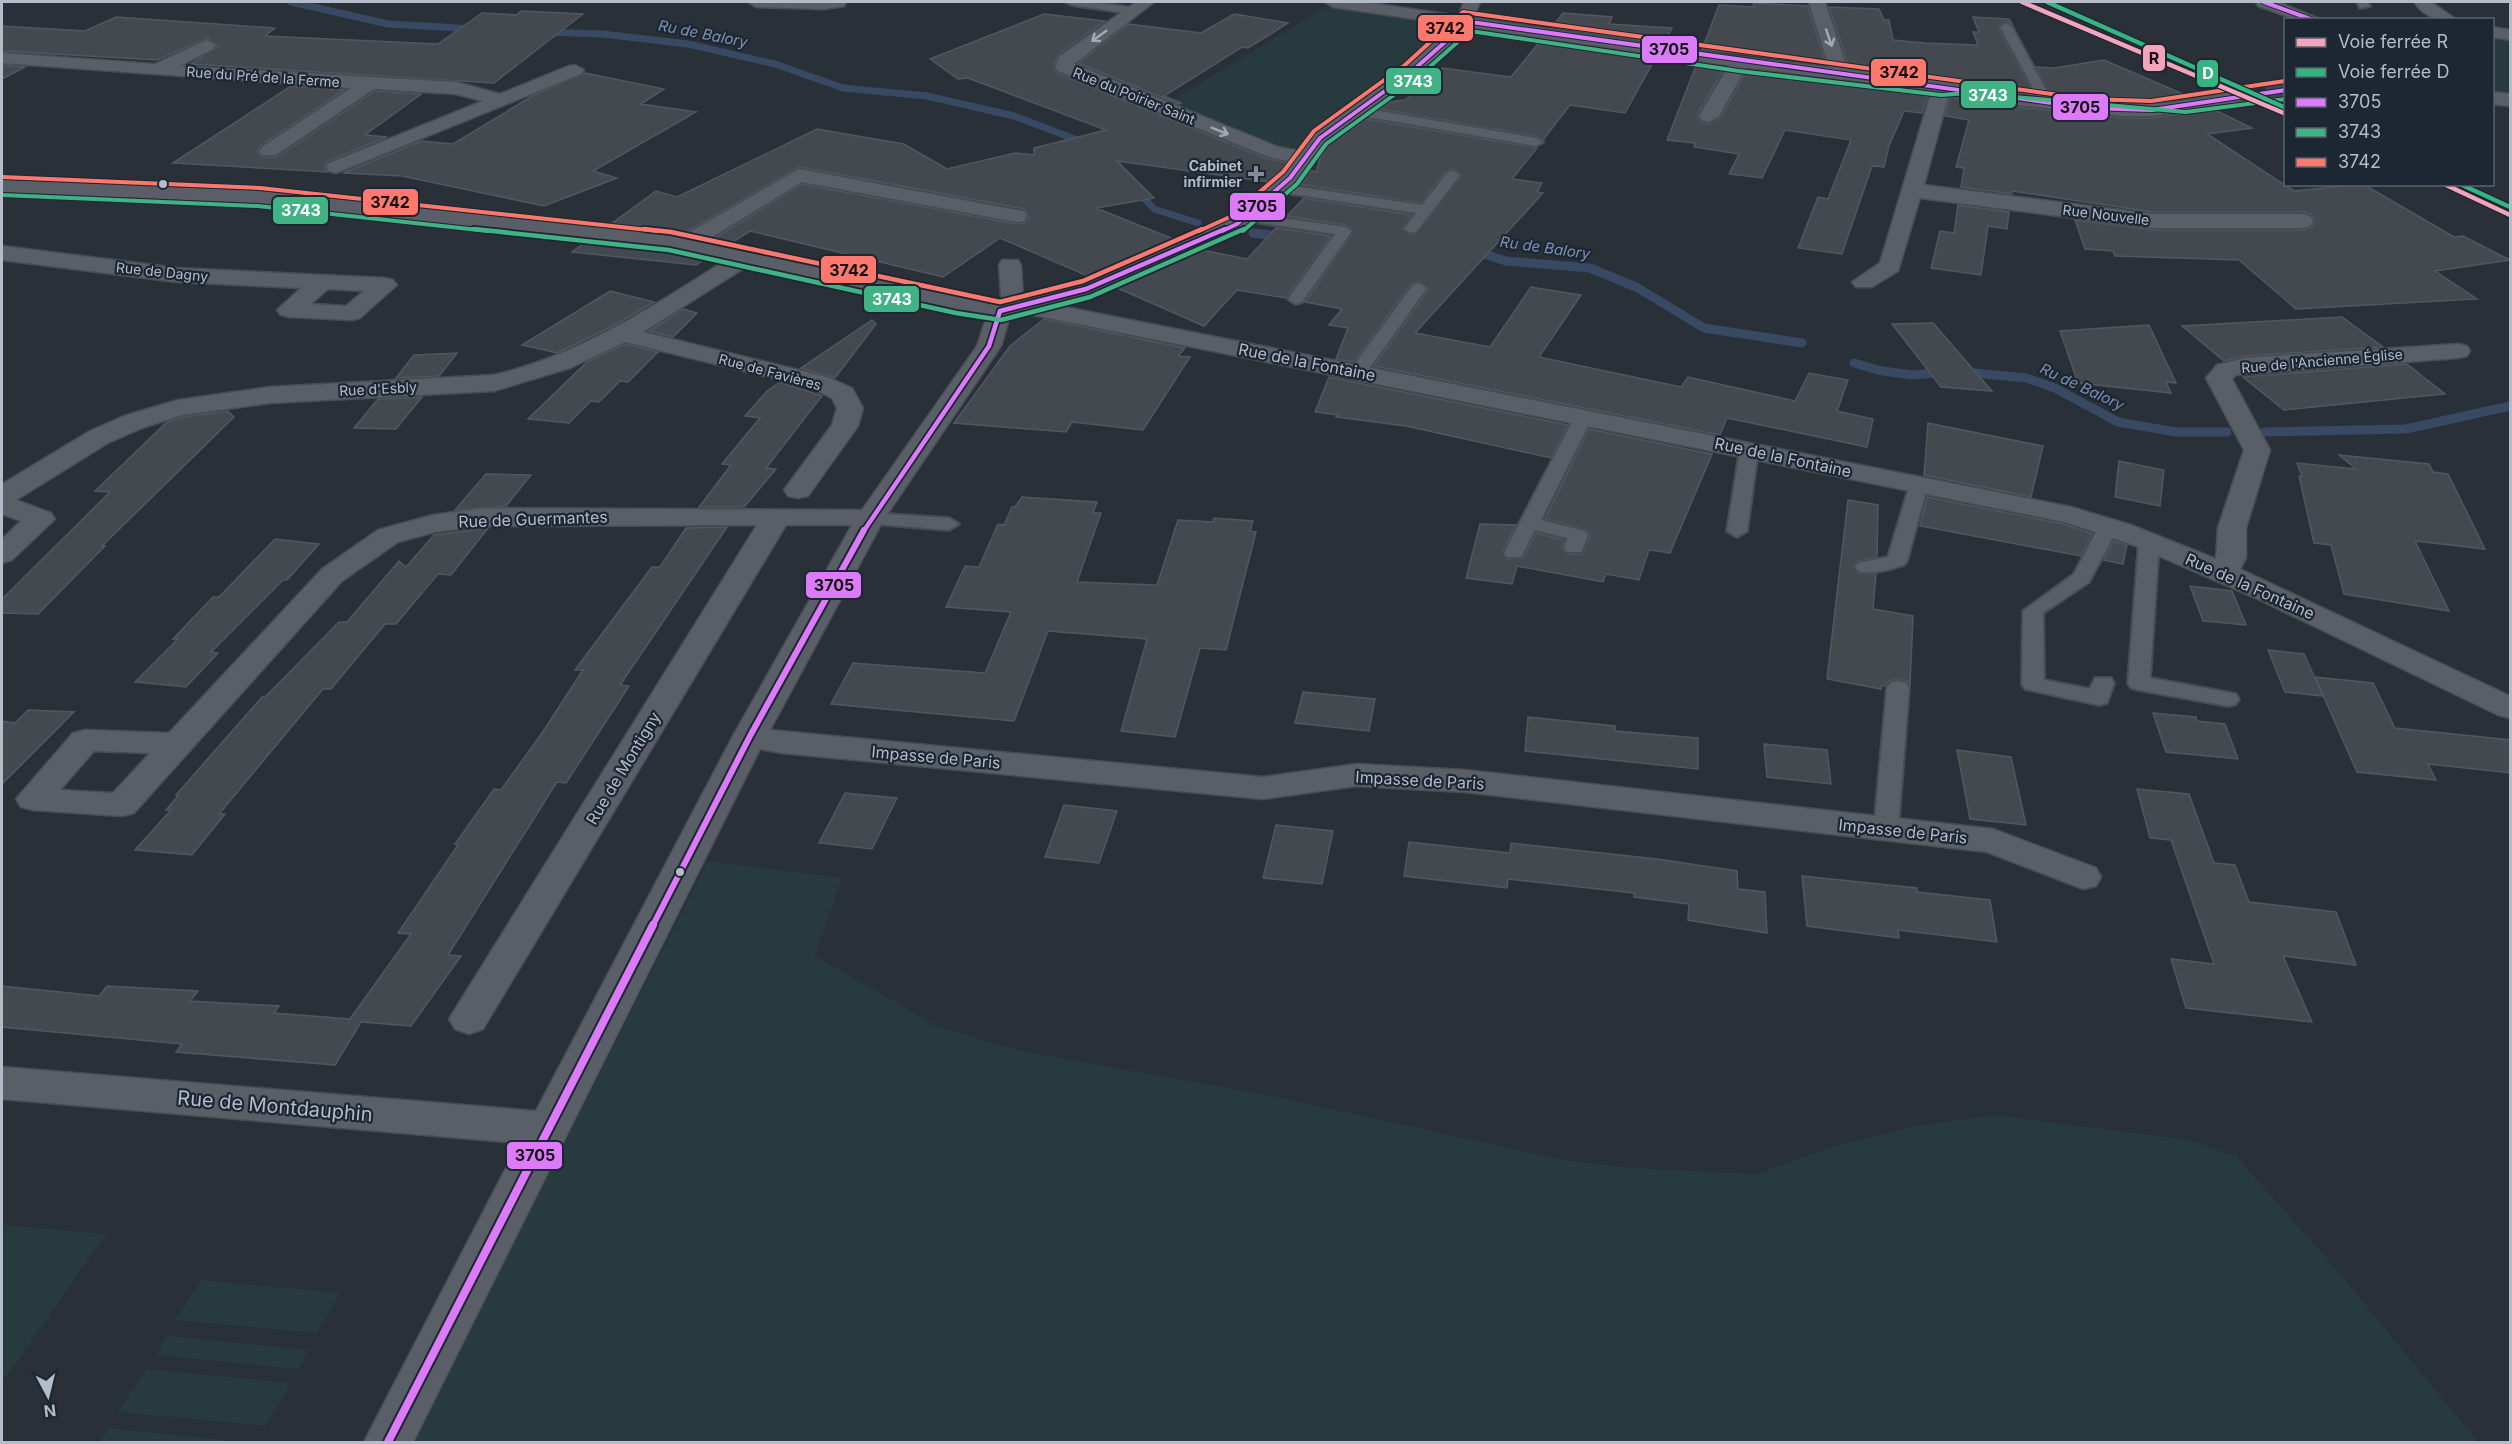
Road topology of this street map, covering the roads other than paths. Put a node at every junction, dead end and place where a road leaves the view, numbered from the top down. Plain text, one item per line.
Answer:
1 (756, 2) edge
2 (838, 2) edge
3 (1072, 2) edge
4 (1333, 2) edge
5 (1817, 2) edge
6 (2264, 2) edge
7 (2406, 2) edge
8 (2422, 2) edge
9 (1140, 6) edge
10 (1468, 11) edge
11 (2308, 18) edge
12 (2414, 18) edge
13 (2445, 18) edge
14 (2006, 27) dead end
15 (2494, 32) edge
16 (2511, 35) edge
17 (207, 45) dead end
18 (2, 58) edge
19 (1740, 62) junction
20 (157, 70) junction
21 (574, 70) dead end
22 (1840, 74) junction
23 (369, 84) junction
24 (1942, 86) junction
25 (2040, 90) junction
26 (2237, 98) tunnel mouth
27 (2494, 98) edge
28 (502, 100) junction
29 (2511, 100) edge
30 (2186, 103) junction
31 (1356, 111) junction
32 (1709, 116) dead end
33 (1536, 142) dead end
34 (269, 151) dead end
35 (1304, 158) junction
36 (336, 167) dead end
37 (1453, 175) dead end
38 (12, 186) edge
39 (1279, 188) junction
40 (1911, 190) junction
41 (2, 202) edge
42 (1426, 210) junction
43 (1016, 216) dead end
44 (1246, 217) junction
45 (2302, 221) dead end
46 (1411, 229) dead end
47 (685, 244) junction
48 (2, 253) edge
49 (746, 257) junction
50 (1010, 265) dead end
51 (324, 281) dead end
52 (1864, 282) dead end
53 (1419, 288) dead end
54 (1296, 299) dead end
55 (1012, 305) junction
56 (621, 334) junction
57 (2458, 351) dead end
58 (1358, 372) junction
59 (1584, 416) junction
60 (1749, 450) junction
61 (1919, 484) junction
62 (798, 490) dead end
63 (2, 496) edge
64 (2, 504) edge
65 (777, 516) junction
66 (870, 519) junction
67 (1529, 523) junction
68 (949, 524) dead end
69 (2109, 526) junction
70 (1737, 531) dead end
71 (2149, 542) junction
72 (1574, 548) dead end
73 (1514, 553) dead end
74 (2, 554) edge
75 (1865, 567) dead end
76 (2223, 573) junction
77 (2103, 683) dead end
78 (1898, 688) dead end
79 (2228, 699) dead end
80 (2510, 709) edge
81 (750, 736) junction
82 (175, 744) dead end
83 (1886, 829) junction
84 (2083, 877) dead end
85 (469, 1019) dead end
86 (2, 1083) edge
87 (549, 1129) junction
88 (388, 1443) edge

1 - 2 street
3 - 9 lane
4 - 10 street
5 -> 22 street
6 - 11 street
7 - 12 main road
8 - 13 main road
9 -> 35 street, Rue du Poirier Saint
10 - 19 street
10 - 31 street
14 - 25 lane
15 - 16 street
17 - 20 street, Rue du Pré de la Ferme
18 - 20 street, Rue du Pré de la Ferme
19 - 22 street
19 - 32 street
20 - 23 street, Rue du Pré de la Ferme
21 - 28 street
22 - 24 street
23 - 28 street, Rue du Pré de la Ferme
23 - 34 street, Rue du Pré de la Ferme
24 - 25 street
24 - 30 street
24 - 40 street
25 - 30 street
26 - 30 street
27 - 29 street
28 - 36 street
31 - 33 lane
31 - 35 street
35 - 39 street
37 - 42 lane
38 - 41 street
38 - 47 street, Rue de la Fontaine
39 - 42 lane
39 - 44 street
40 - 45 street, Rue Nouvelle
40 - 52 street
42 - 46 lane
43 - 47 street
44 - 54 lane
44 - 55 street
47 - 49 street, Rue de la Fontaine
48 - 51 street, Rue de Dagny
49 - 55 street, Rue de la Fontaine
49 - 56 street, Rue d'Esbly
50 - 55 street
53 - 58 lane
55 - 58 street, Rue de la Fontaine
55 - 66 street
56 - 62 street, Rue de Favières
56 - 63 street, Rue d'Esbly
57 - 76 street, Rue de l'Ancienne Église
58 - 59 street, Rue de la Fontaine
59 - 60 street, Rue de la Fontaine
59 - 67 lane
60 - 61 street, Rue de la Fontaine
60 - 70 lane
61 - 69 street, Rue de la Fontaine
61 - 75 lane
64 - 74 street
65 - 66 street, Rue de Guermantes
65 - 82 street, Rue de Guermantes
65 - 85 street, Rue de Montigny
66 - 68 lane
66 - 81 street
67 - 72 lane
67 - 73 lane
69 - 71 street, Rue de la Fontaine
69 - 77 lane
71 - 76 street, Rue de la Fontaine
71 - 79 lane
76 - 80 street, Rue de la Fontaine
78 - 83 lane
81 - 83 street, Impasse de Paris
81 - 87 street
83 - 84 street, Impasse de Paris
86 - 87 street, Rue de Montdauphin
87 - 88 street

